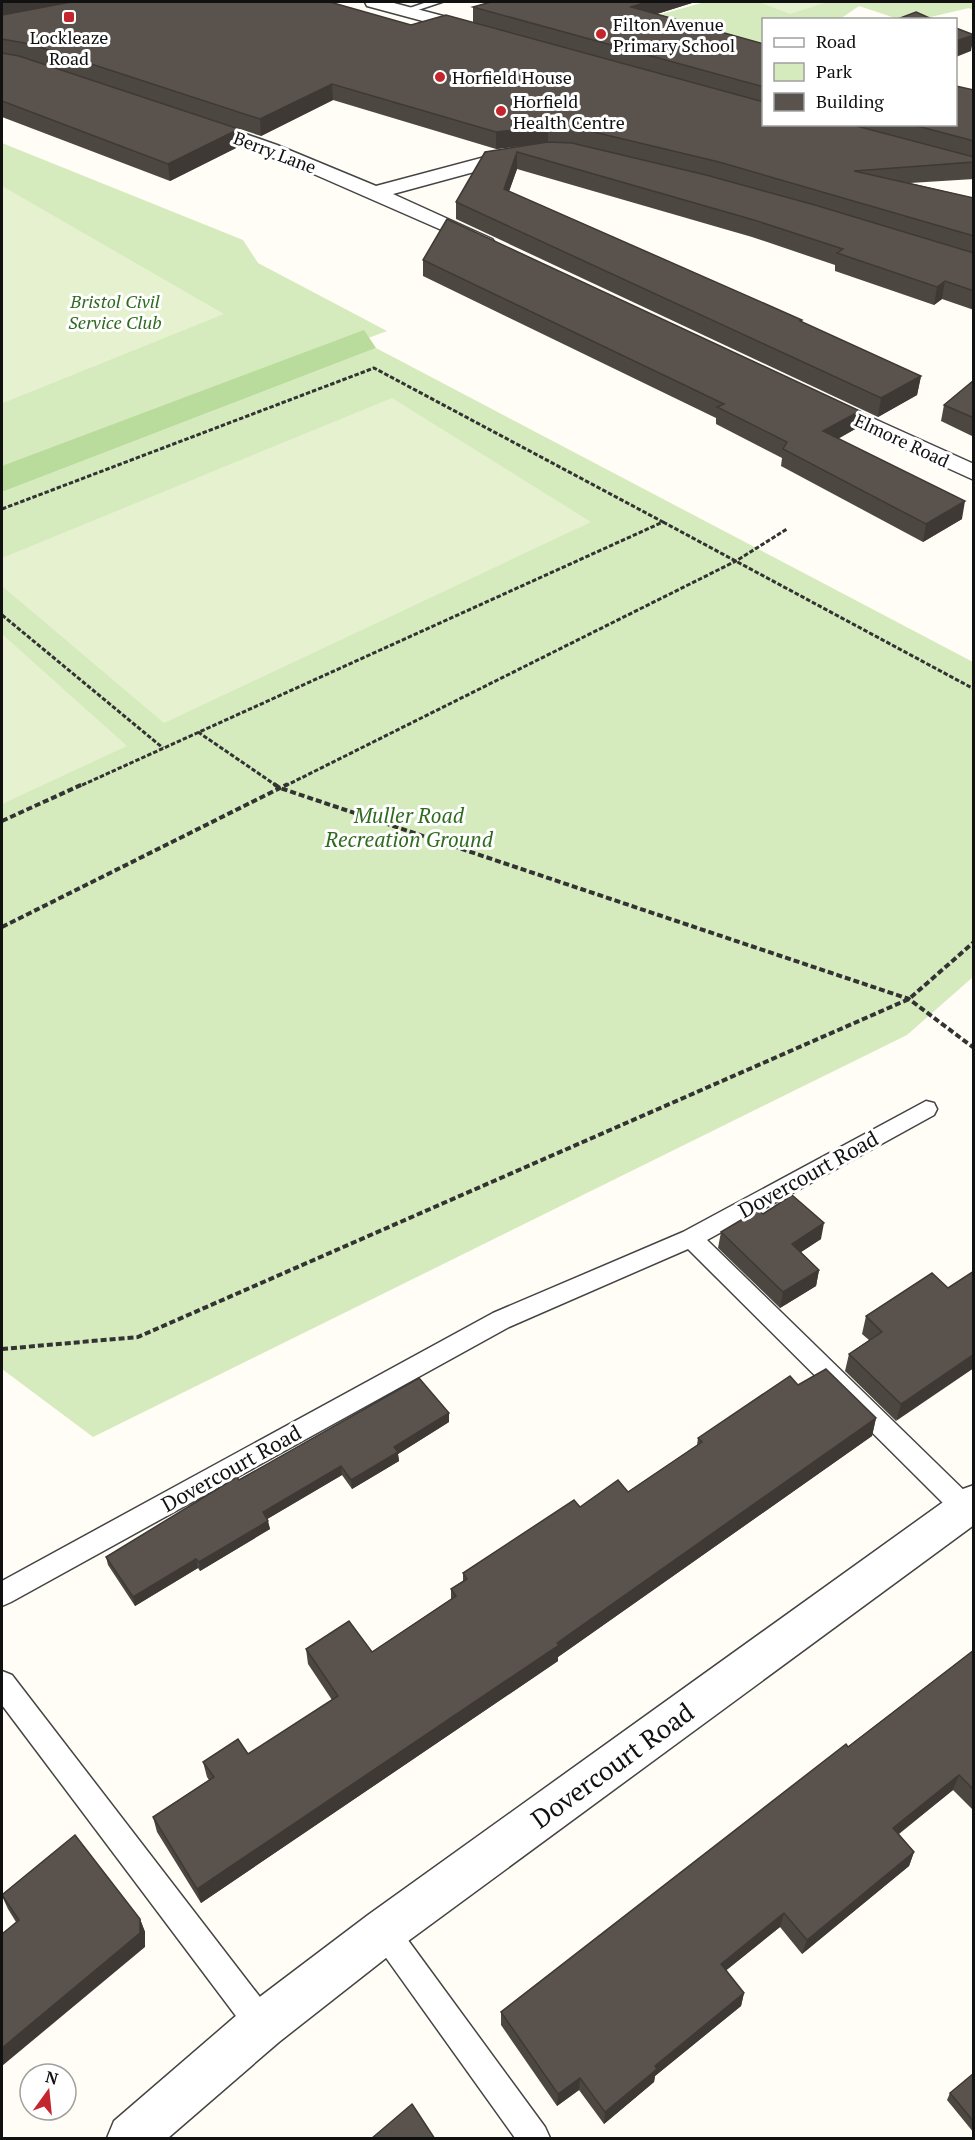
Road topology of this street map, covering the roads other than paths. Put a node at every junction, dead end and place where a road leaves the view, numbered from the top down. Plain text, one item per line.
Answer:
1 (373, 2) edge
2 (437, 2) edge
3 (406, 11) junction
4 (495, 36) edge
5 (183, 119) edge
6 (540, 151) edge
7 (375, 192) junction
8 (504, 252) edge
9 (804, 394) edge
10 (974, 473) edge
11 (926, 1109) dead end
12 (691, 1238) junction
13 (969, 1505) edge
14 (2, 1594) edge
15 (2, 1684) edge
16 (384, 1931) junction
17 (262, 2025) junction
18 (131, 2139) edge
19 (534, 2139) edge

1 - 3 street
2 - 3 lane
3 - 4 street
5 - 7 street, Berry Lane
6 - 7 street
7 - 8 street
9 - 10 street, Elmore Road
11 - 12 lane, Dovercourt Road
12 - 13 lane, Dovercourt Road
12 - 14 lane, Dovercourt Road
13 - 16 street, Dovercourt Road
15 - 17 lane
16 - 17 street, Dovercourt Road
16 - 19 lane
17 - 18 street, Dovercourt Road

